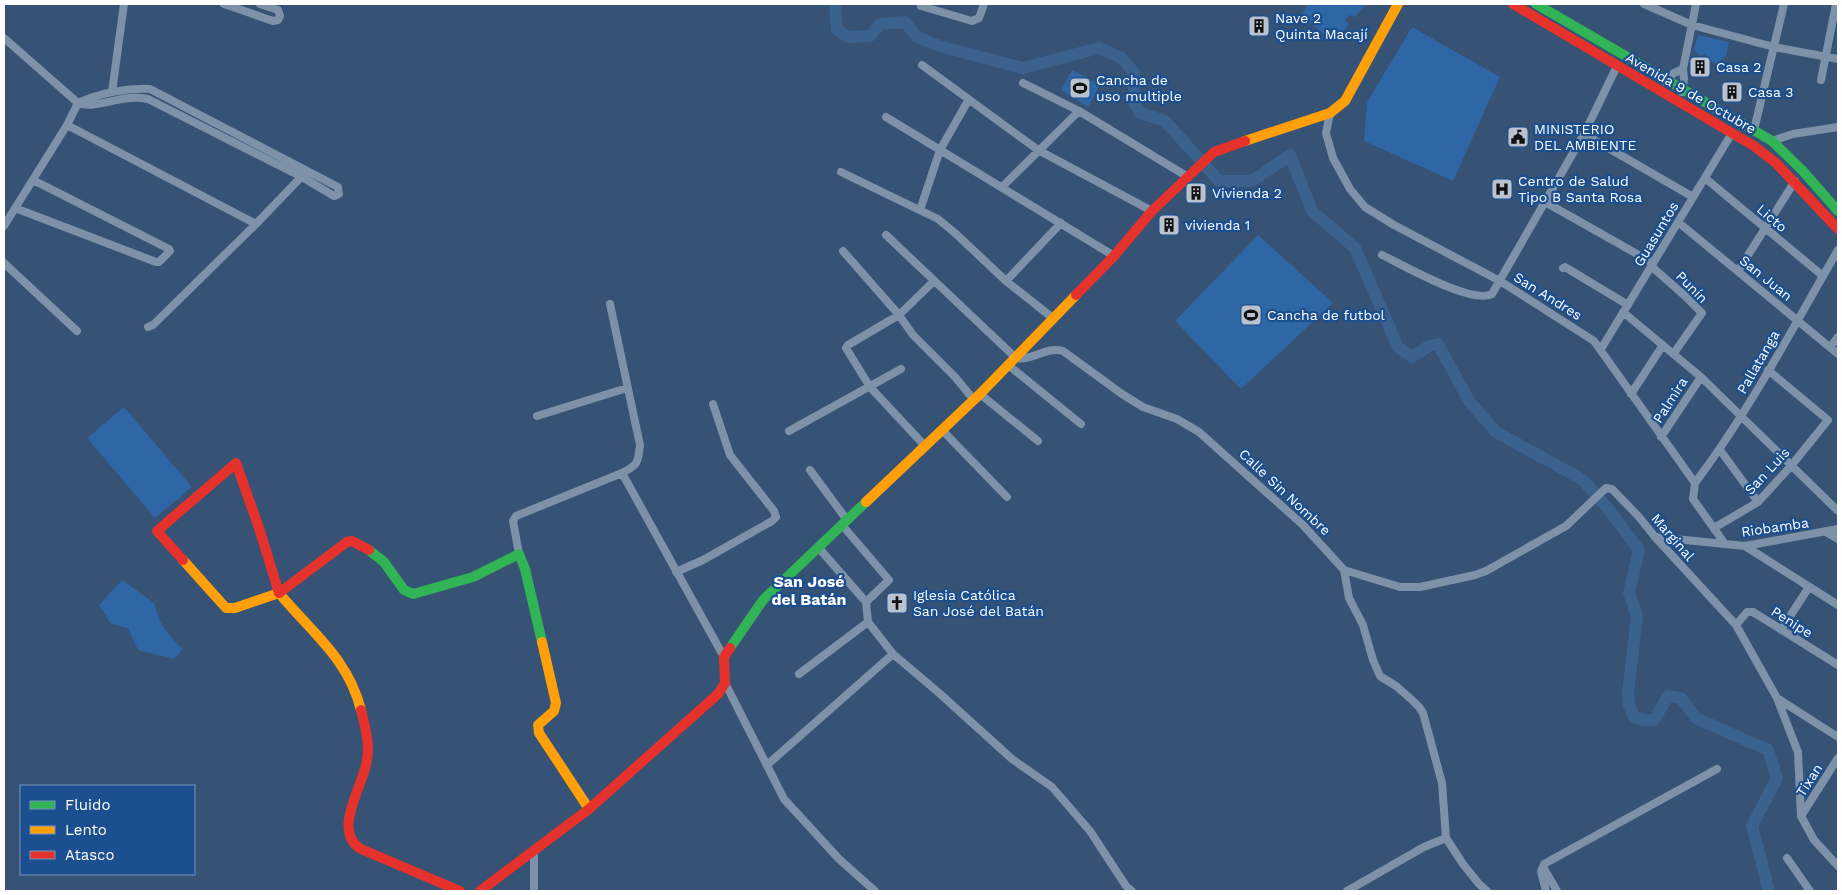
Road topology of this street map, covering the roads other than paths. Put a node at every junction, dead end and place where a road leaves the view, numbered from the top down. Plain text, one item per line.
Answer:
1 (124, 4) edge
2 (260, 4) edge
3 (984, 4) edge
4 (1398, 4) edge
5 (1513, 4) edge
6 (1536, 4) edge
7 (1644, 4) edge
8 (1696, 4) edge
9 (1784, 4) edge
10 (1836, 4) edge
11 (229, 5) edge
12 (921, 6) dead end
13 (1692, 25) junction
14 (4, 38) edge
15 (1774, 47) junction
16 (1825, 57) junction
17 (1838, 59) edge
18 (922, 65) dead end
19 (1617, 66) junction
20 (1683, 69) junction
21 (1666, 79) junction
22 (1821, 80) dead end
23 (1023, 83) dead end
24 (1660, 90) junction
25 (1684, 90) junction
26 (112, 92) junction
27 (969, 99) junction
28 (1677, 100) junction
29 (78, 103) junction
30 (1079, 111) junction
31 (1330, 113) junction
32 (886, 117) dead end
33 (67, 125) junction
34 (1838, 127) edge
35 (1754, 130) junction
36 (1732, 133) junction
37 (1584, 134) junction
38 (1772, 142) junction
39 (940, 150) junction
40 (1038, 150) junction
41 (841, 172) dead end
42 (304, 174) junction
43 (1188, 177) junction
44 (1705, 178) junction
45 (33, 180) junction
46 (1795, 181) junction
47 (1002, 187) junction
48 (1693, 197) junction
49 (1545, 202) junction
50 (15, 208) junction
51 (920, 210) junction
52 (1838, 211) edge
53 (1152, 212) junction
54 (1678, 222) junction
55 (256, 224) junction
56 (1061, 224) junction
57 (4, 226) edge
58 (1765, 228) junction
59 (1838, 229) edge
60 (886, 235) dead end
61 (1838, 250) edge
62 (843, 251) dead end
63 (1382, 254) dead end
64 (1114, 256) junction
65 (4, 263) edge
66 (1652, 264) junction
67 (1562, 268) dead end
68 (1738, 271) junction
69 (1823, 276) junction
70 (934, 281) junction
71 (1006, 281) junction
72 (1500, 282) junction
73 (610, 304) dead end
74 (1626, 308) junction
75 (899, 315) junction
76 (1054, 318) junction
77 (1797, 320) junction
78 (148, 327) dead end
79 (77, 331) dead end
80 (1838, 337) edge
81 (1663, 345) junction
82 (1830, 347) junction
83 (1601, 349) junction
84 (1674, 353) junction
85 (1838, 354) edge
86 (1012, 362) junction
87 (901, 369) dead end
88 (1768, 370) junction
89 (1700, 377) junction
90 (870, 386) junction
91 (627, 388) junction
92 (1632, 394) junction
93 (976, 397) junction
94 (714, 404) dead end
95 (537, 416) dead end
96 (1742, 417) junction
97 (1081, 424) dead end
98 (942, 430) junction
99 (789, 431) dead end
100 (1661, 437) junction
101 (1038, 441) dead end
102 (925, 446) junction
103 (1720, 450) junction
104 (1792, 466) junction
105 (810, 470) dead end
106 (622, 473) junction
107 (1695, 484) junction
108 (1007, 497) dead end
109 (1758, 502) junction
110 (1838, 511) edge
111 (844, 522) junction
112 (1714, 528) junction
113 (1838, 529) edge
114 (1826, 532) junction
115 (1654, 538) junction
116 (1838, 540) edge
117 (1725, 544) junction
118 (1745, 546) junction
119 (818, 547) junction
120 (519, 554) junction
121 (1344, 570) junction
122 (676, 572) junction
123 (1809, 587) junction
124 (279, 593) junction
125 (866, 602) junction
126 (1838, 606) edge
127 (868, 622) junction
128 (1736, 625) junction
129 (1781, 630) junction
130 (893, 654) junction
131 (724, 657) junction
132 (1838, 665) edge
133 (800, 674) dead end
134 (725, 683) junction
135 (1777, 698) junction
136 (1838, 737) edge
137 (1838, 758) edge
138 (767, 765) junction
139 (1716, 769) dead end
140 (589, 809) junction
141 (1801, 816) junction
142 (1446, 838) junction
143 (534, 850) junction
144 (1787, 858) dead end
145 (1838, 866) edge
146 (1542, 867) junction
147 (460, 891) edge
148 (480, 891) edge
149 (534, 891) edge
150 (875, 891) edge
151 (1132, 891) edge
152 (1347, 891) edge
153 (1487, 891) edge
154 (1546, 891) edge
155 (1557, 891) edge
156 (1810, 891) edge

1 - 26 street
2 - 11 street
3 - 12 street
4 - 31 street
5 - 19 street, Avenida 9 de Octubre
6 - 21 street, Avenida 9 de Octubre
7 - 13 street
8 - 13 street
9 - 15 street
10 - 16 street
13 - 15 street
13 - 20 street
14 - 29 street
15 - 16 street
15 - 35 street
16 - 17 street
16 - 22 street
18 - 27 street
19 - 24 street, Avenida 9 de Octubre
19 - 37 street
20 - 21 street
20 - 25 street
21 - 24 street
21 - 25 street, Avenida 9 de Octubre
23 - 30 street
24 - 28 street, Avenida 9 de Octubre
25 - 28 street
25 - 35 street, Avenida 9 de Octubre
26 - 29 street
26 - 42 street
27 - 39 street
27 - 40 street
28 - 36 street, Avenida 9 de Octubre
29 - 33 street
29 - 42 street
30 - 40 street
30 - 43 street
31 - 43 street
31 - 72 street, San Andres
32 - 39 street
33 - 45 street
33 - 55 street
34 - 38 street
35 - 38 street, Avenida 9 de Octubre
36 - 44 street, Guasuntos
36 - 46 street, Avenida 9 de Octubre
37 - 48 street
37 - 49 street
38 - 52 street, Avenida 9 de Octubre
39 - 47 street
39 - 51 street
40 - 47 street
40 - 53 street
41 - 51 street
42 - 55 street
43 - 53 street
44 - 48 street, Guasuntos
44 - 58 street, Licto
45 - 50 street
45 - 50 street
46 - 58 street
46 - 59 street, Avenida 9 de Octubre
47 - 56 street
48 - 54 street, Guasuntos
49 - 66 street, Punín
49 - 72 street
50 - 57 street
51 - 71 street
53 - 64 street
54 - 66 street, Guasuntos
54 - 68 street, San Juan
55 - 78 street
56 - 64 street
56 - 71 street
58 - 68 street
58 - 69 street, Licto
60 - 70 street
61 - 69 street, Pallatanga
62 - 75 street
63 - 72 street
64 - 76 street
65 - 79 street
66 - 74 street, Guasuntos
66 - 84 street, Punín
67 - 74 street
68 - 77 street, San Juan
69 - 77 street, Pallatanga
70 - 75 street
70 - 86 street
71 - 76 street
72 - 83 street, San Andres
73 - 91 street
74 - 81 street
74 - 83 street, Guasuntos
75 - 90 street
75 - 93 street
76 - 86 street
77 - 82 street, San Juan
77 - 88 street, Pallatanga
80 - 82 street
81 - 84 street
81 - 92 street
82 - 85 street, San Juan
83 - 92 street, San Andres
84 - 89 street
86 - 93 street
86 - 97 street
86 - 121 street, Calle Sin Nombre
87 - 90 street
88 - 96 street, Pallatanga
88 - 104 street, San Luis
89 - 96 street
89 - 100 street, Palmira
90 - 99 street
90 - 102 street
91 - 95 street
91 - 106 street
92 - 100 street, San Andres
93 - 98 street
93 - 101 street
94 - 122 street
96 - 103 street, Pallatanga
96 - 104 street
98 - 102 street
98 - 108 street
100 - 107 street, San Andres
102 - 111 street
103 - 107 street, Pallatanga
103 - 109 street
104 - 109 street, San Luis
104 - 110 street
105 - 111 street
106 - 120 street
106 - 122 street
107 - 112 street, San Andres
109 - 112 street, San Luis
111 - 119 street
111 - 125 street
112 - 117 street, San Andres
113 - 114 street, Riobamba
114 - 116 street
114 - 118 street, Riobamba
115 - 117 street, Riobamba
115 - 121 street, Marginal
115 - 128 street, Marginal
117 - 118 street, Riobamba
118 - 123 street
119 - 125 street
119 - 131 street
120 - 124 street
120 - 140 street
121 - 142 street
122 - 131 street
123 - 126 street
123 - 129 street
124 - 124 street
124 - 147 street
125 - 127 street
127 - 130 street
127 - 133 street
128 - 129 street, Penipe
128 - 135 street, Marginal
129 - 132 street, Penipe
130 - 138 street
130 - 151 street
131 - 134 street
134 - 138 street
134 - 140 street
135 - 136 street
135 - 141 street, Marginal
137 - 141 street, Tixan
138 - 150 street
139 - 146 street
140 - 143 street
141 - 145 street, Marginal
142 - 152 street
142 - 153 street
143 - 148 street
143 - 149 street
144 - 156 street
146 - 154 street
146 - 155 street

